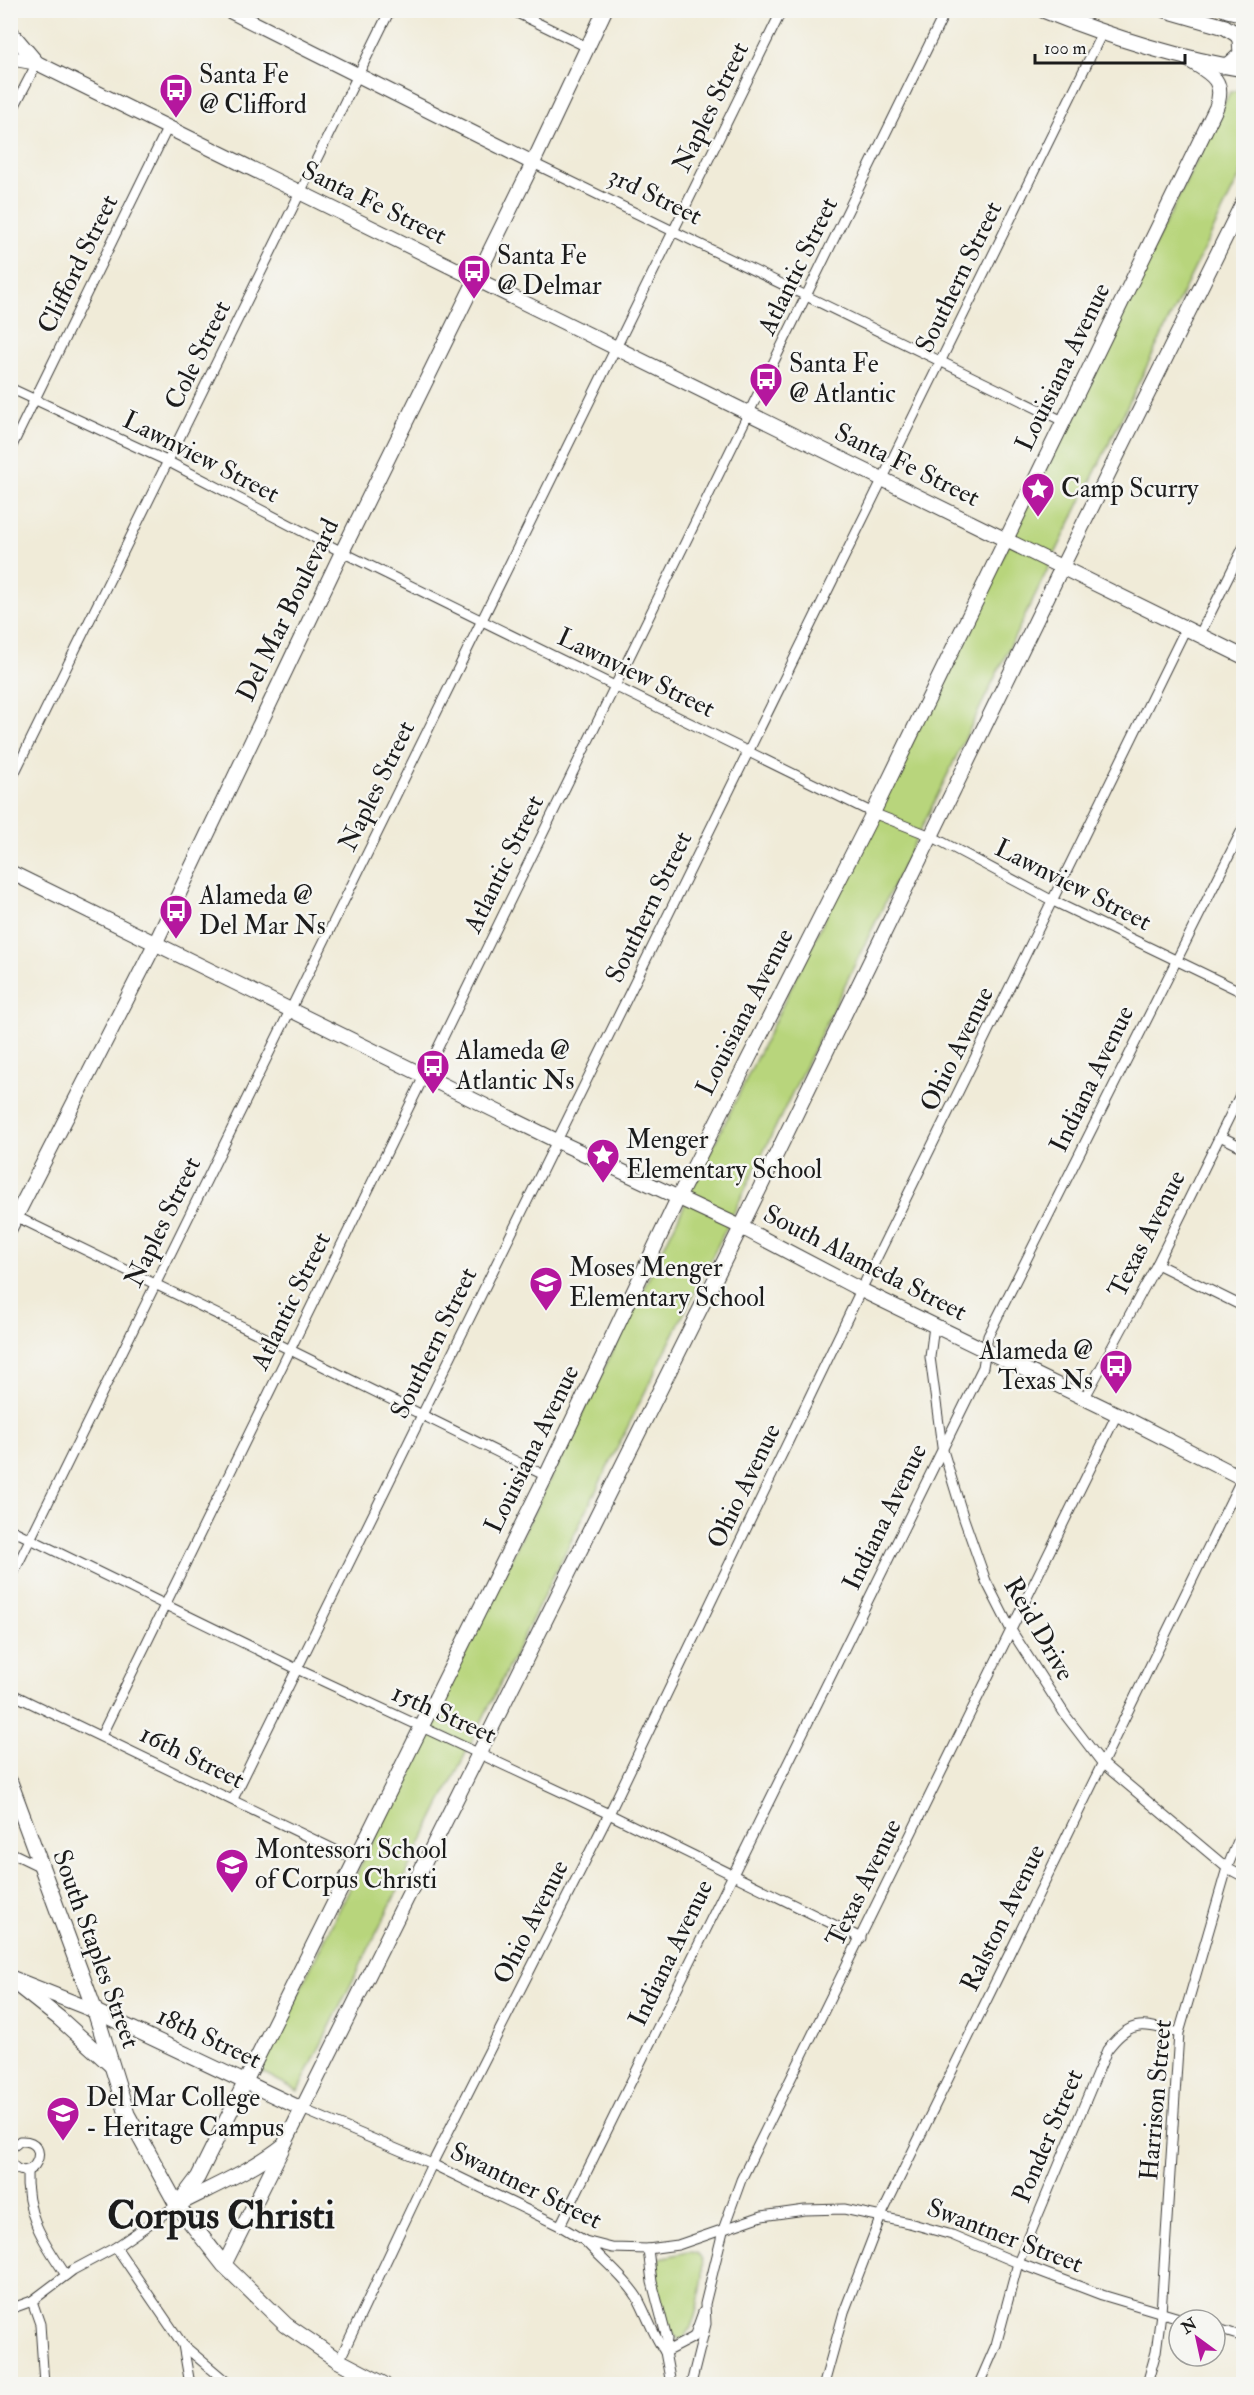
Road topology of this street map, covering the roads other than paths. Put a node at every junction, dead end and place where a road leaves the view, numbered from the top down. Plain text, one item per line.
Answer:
1 (228, 10) edge
2 (390, 10) edge
3 (511, 10) edge
4 (605, 10) edge
5 (782, 10) edge
6 (946, 10) edge
7 (1043, 10) edge
8 (1166, 10) edge
9 (1227, 10) edge
10 (1244, 14) edge
11 (10, 31) edge
12 (1102, 33) junction
13 (1240, 36) edge
14 (587, 47) junction
15 (10, 58) edge
16 (1187, 59) junction
17 (37, 63) junction
18 (1222, 66) junction
19 (1244, 69) edge
20 (360, 75) junction
21 (10, 115) edge
22 (167, 129) junction
23 (533, 163) junction
24 (301, 194) junction
25 (1244, 200) edge
26 (1238, 227) edge
27 (673, 231) junction
28 (475, 280) junction
29 (806, 296) junction
30 (616, 348) junction
31 (941, 362) junction
32 (10, 388) edge
33 (35, 400) junction
34 (748, 414) junction
35 (1063, 421) junction
36 (10, 450) edge
37 (169, 462) junction
38 (882, 480) junction
39 (1006, 542) junction
40 (1244, 546) edge
41 (342, 552) junction
42 (1062, 567) junction
43 (482, 621) junction
44 (1186, 628) junction
45 (1199, 636) junction
46 (1244, 657) edge
47 (615, 686) junction
48 (749, 751) junction
49 (10, 782) edge
50 (873, 813) junction
51 (1244, 826) edge
52 (931, 836) junction
53 (10, 872) edge
54 (1053, 901) junction
55 (155, 944) junction
56 (1175, 960) junction
57 (1244, 993) edge
58 (291, 1009) junction
59 (424, 1076) junction
60 (1244, 1087) edge
61 (1220, 1136) junction
62 (557, 1141) junction
63 (1244, 1148) edge
64 (678, 1198) junction
65 (12, 1220) edge
66 (741, 1227) junction
67 (1157, 1264) junction
68 (156, 1283) junction
69 (861, 1290) junction
70 (1244, 1307) edge
71 (934, 1326) junction
72 (986, 1351) junction
73 (289, 1352) junction
74 (1084, 1399) junction
75 (1117, 1414) junction
76 (422, 1415) junction
77 (942, 1447) junction
78 (546, 1476) junction
79 (1243, 1478) edge
80 (10, 1529) edge
81 (30, 1540) junction
82 (10, 1580) edge
83 (165, 1605) junction
84 (1011, 1630) junction
85 (297, 1669) junction
86 (10, 1693) edge
87 (421, 1728) junction
88 (100, 1736) junction
89 (478, 1752) junction
90 (1102, 1763) junction
91 (10, 1782) edge
92 (233, 1799) junction
93 (609, 1814) junction
94 (1244, 1826) edge
95 (10, 1852) edge
96 (354, 1859) junction
97 (41, 1867) junction
98 (1227, 1868) junction
99 (733, 1875) junction
100 (1244, 1877) edge
101 (861, 1938) junction
102 (10, 1978) edge
103 (95, 2011) junction
104 (1179, 2033) junction
105 (112, 2065) junction
106 (244, 2080) junction
107 (302, 2109) junction
108 (284, 2145) junction
109 (10, 2149) edge
110 (10, 2162) edge
111 (432, 2164) junction
112 (27, 2170) junction
113 (177, 2205) junction
114 (881, 2216) junction
115 (560, 2226) junction
116 (724, 2228) junction
117 (585, 2241) junction
118 (116, 2247) junction
119 (648, 2250) junction
120 (1018, 2263) junction
121 (224, 2265) junction
122 (66, 2275) junction
123 (32, 2301) junction
124 (705, 2304) junction
125 (10, 2309) edge
126 (1161, 2313) junction
127 (1167, 2315) edge
128 (1227, 2332) edge
129 (1244, 2337) edge
130 (183, 2345) junction
131 (665, 2352) junction
132 (339, 2361) junction
133 (44, 2385) edge
134 (190, 2385) edge
135 (229, 2385) edge
136 (383, 2385) edge
137 (671, 2385) edge
138 (691, 2385) edge
139 (824, 2385) edge
140 (979, 2385) edge
141 (1147, 2385) edge

1 - 20 main road, 3rd Street
2 - 20 street, Cole Street
3 - 14 street
4 - 14 main road, Del Mar Boulevard
5 - 27 street, Naples Street
6 - 29 street, Atlantic Street
7 - 12 main road
8 - 13 main road
9 - 10 main road
11 - 17 main road, Santa Fe Street
12 - 16 main road
12 - 31 street, Southern Street
13 - 18 main road
14 - 23 main road, Del Mar Boulevard
15 - 17 main road
16 - 18 main road
16 - 35 main road, Louisiana Avenue
17 - 21 street
17 - 22 main road, Santa Fe Street
18 - 19 main road
20 - 23 main road, 3rd Street
20 - 24 street, Cole Street
22 - 24 main road, Santa Fe Street
22 - 33 street, Clifford Street
23 - 27 street, 3rd Street
23 - 28 main road, Del Mar Boulevard
24 - 28 main road, Santa Fe Street
24 - 37 street, Cole Street
25 - 26 main road
26 - 42 main road
27 - 29 street, 3rd Street
27 - 30 street, Naples Street
28 - 30 main road, Santa Fe Street
28 - 41 main road, Del Mar Boulevard
29 - 31 street, 3rd Street
29 - 34 street, Atlantic Street
30 - 34 main road, Santa Fe Street
30 - 43 street, Naples Street
31 - 35 street, 3rd Street
31 - 38 street, Southern Street
32 - 33 street, Lawnview Street
33 - 36 street, Clifford Street
33 - 37 street, Lawnview Street
34 - 38 main road, Santa Fe Street
34 - 47 street, Atlantic Street
35 - 39 main road, Louisiana Avenue
37 - 41 street, Lawnview Street
37 - 49 street, Cole Street
38 - 39 main road, Santa Fe Street
38 - 48 street, Southern Street
39 - 42 main road, Santa Fe Street
39 - 50 main road, Louisiana Avenue
40 - 45 street
41 - 43 street, Lawnview Street
41 - 55 main road, Del Mar Boulevard
42 - 44 main road, Santa Fe Street
42 - 52 main road
43 - 47 street, Lawnview Street
43 - 58 street, Naples Street
44 - 45 main road, Santa Fe Street
44 - 54 street, Ohio Avenue
45 - 46 main road, Santa Fe Street
47 - 48 street, Lawnview Street
47 - 59 street, Atlantic Street
48 - 50 street, Lawnview Street
48 - 62 street, Southern Street
50 - 52 street, Lawnview Street
50 - 64 main road, Louisiana Avenue
51 - 56 street, Indiana Avenue
52 - 54 street, Lawnview Street
52 - 66 main road
53 - 55 main road, South Alameda Street
54 - 56 street, Lawnview Street
54 - 69 street, Ohio Avenue
55 - 58 main road, South Alameda Street
55 - 65 main road, Del Mar Boulevard
56 - 57 street, Lawnview Street
56 - 72 street, Indiana Avenue
58 - 59 main road, South Alameda Street
58 - 68 street, Naples Street
59 - 62 main road, South Alameda Street
59 - 73 street, Atlantic Street
60 - 61 street, Texas Avenue
61 - 63 street
61 - 67 street, Texas Avenue
62 - 64 main road, South Alameda Street
62 - 76 street, Southern Street
64 - 66 main road, South Alameda Street
64 - 78 main road, Louisiana Avenue
65 - 68 street
66 - 69 main road, South Alameda Street
66 - 89 main road
67 - 70 street
67 - 74 street, Texas Avenue
68 - 73 street
68 - 81 street, Naples Street
69 - 71 main road, South Alameda Street
69 - 93 street, Ohio Avenue
71 - 72 main road, South Alameda Street
71 - 77 street, Reid Drive
72 - 74 main road, South Alameda Street
72 - 77 street, Indiana Avenue
73 - 76 street
73 - 83 street, Atlantic Street
74 - 75 main road, South Alameda Street
75 - 79 main road, South Alameda Street
75 - 84 street, Texas Avenue
76 - 78 street
76 - 85 street, Southern Street
77 - 84 street, Reid Drive
77 - 99 street, Indiana Avenue
78 - 87 main road, Louisiana Avenue
79 - 90 street, Ralston Avenue
80 - 81 street, 15th Street
81 - 82 street, Naples Street
81 - 83 street, 15th Street
83 - 85 street, 15th Street
83 - 88 street, Atlantic Street
84 - 90 street, Reid Drive
84 - 101 street, Texas Avenue
85 - 87 street, 15th Street
85 - 92 street, Southern Street
86 - 88 street, 16th Street
87 - 89 street, 15th Street
87 - 96 main road, Louisiana Avenue
88 - 92 street, 16th Street
89 - 93 street, 15th Street
89 - 107 main road
90 - 98 street, Reid Drive
90 - 114 street, Ralston Avenue
91 - 97 main road, South Staples Street
92 - 96 street, 16th Street
93 - 99 street, 15th Street
93 - 111 street, Ohio Avenue
94 - 98 street, Harrison Street
95 - 97 street
96 - 106 main road, Louisiana Avenue
97 - 103 main road, South Staples Street
98 - 100 street, Reid Drive
98 - 104 street, Harrison Street
99 - 101 street, 15th Street
99 - 115 street, Indiana Avenue
101 - 116 street, Texas Avenue
102 - 103 main road, 18th Street
102 - 105 main road
103 - 105 main road, South Staples Street
103 - 106 main road, 18th Street
104 - 120 street, Ponder Street
104 - 126 street, Harrison Street
105 - 113 main road, South Staples Street
106 - 107 main road, 18th Street
106 - 113 main road, Louisiana Avenue
107 - 108 main road
107 - 111 street, Swantner Street
108 - 113 main road
108 - 121 main road
109 - 112 street
110 - 112 street
111 - 115 street, Swantner Street
111 - 132 street, Ohio Avenue
112 - 122 street
113 - 118 street
113 - 121 main road, South Staples Street
114 - 116 street, Swantner Street
114 - 120 street, Swantner Street
114 - 139 street, Ralston Avenue
115 - 117 street, Swantner Street
116 - 119 street, Swantner Street
116 - 124 street, Texas Avenue
117 - 119 street, Swantner Street
117 - 131 street
118 - 122 street
118 - 130 street
119 - 131 street
120 - 126 street, Swantner Street
120 - 140 street, Ponder Street
121 - 132 main road, South Staples Street
122 - 123 street
123 - 125 street
123 - 133 street
124 - 131 street
124 - 138 street, Texas Avenue
126 - 127 street, Swantner Street
126 - 141 street, Harrison Street
128 - 129 street
130 - 134 street
130 - 135 street
131 - 137 street
132 - 136 main road, South Staples Street

